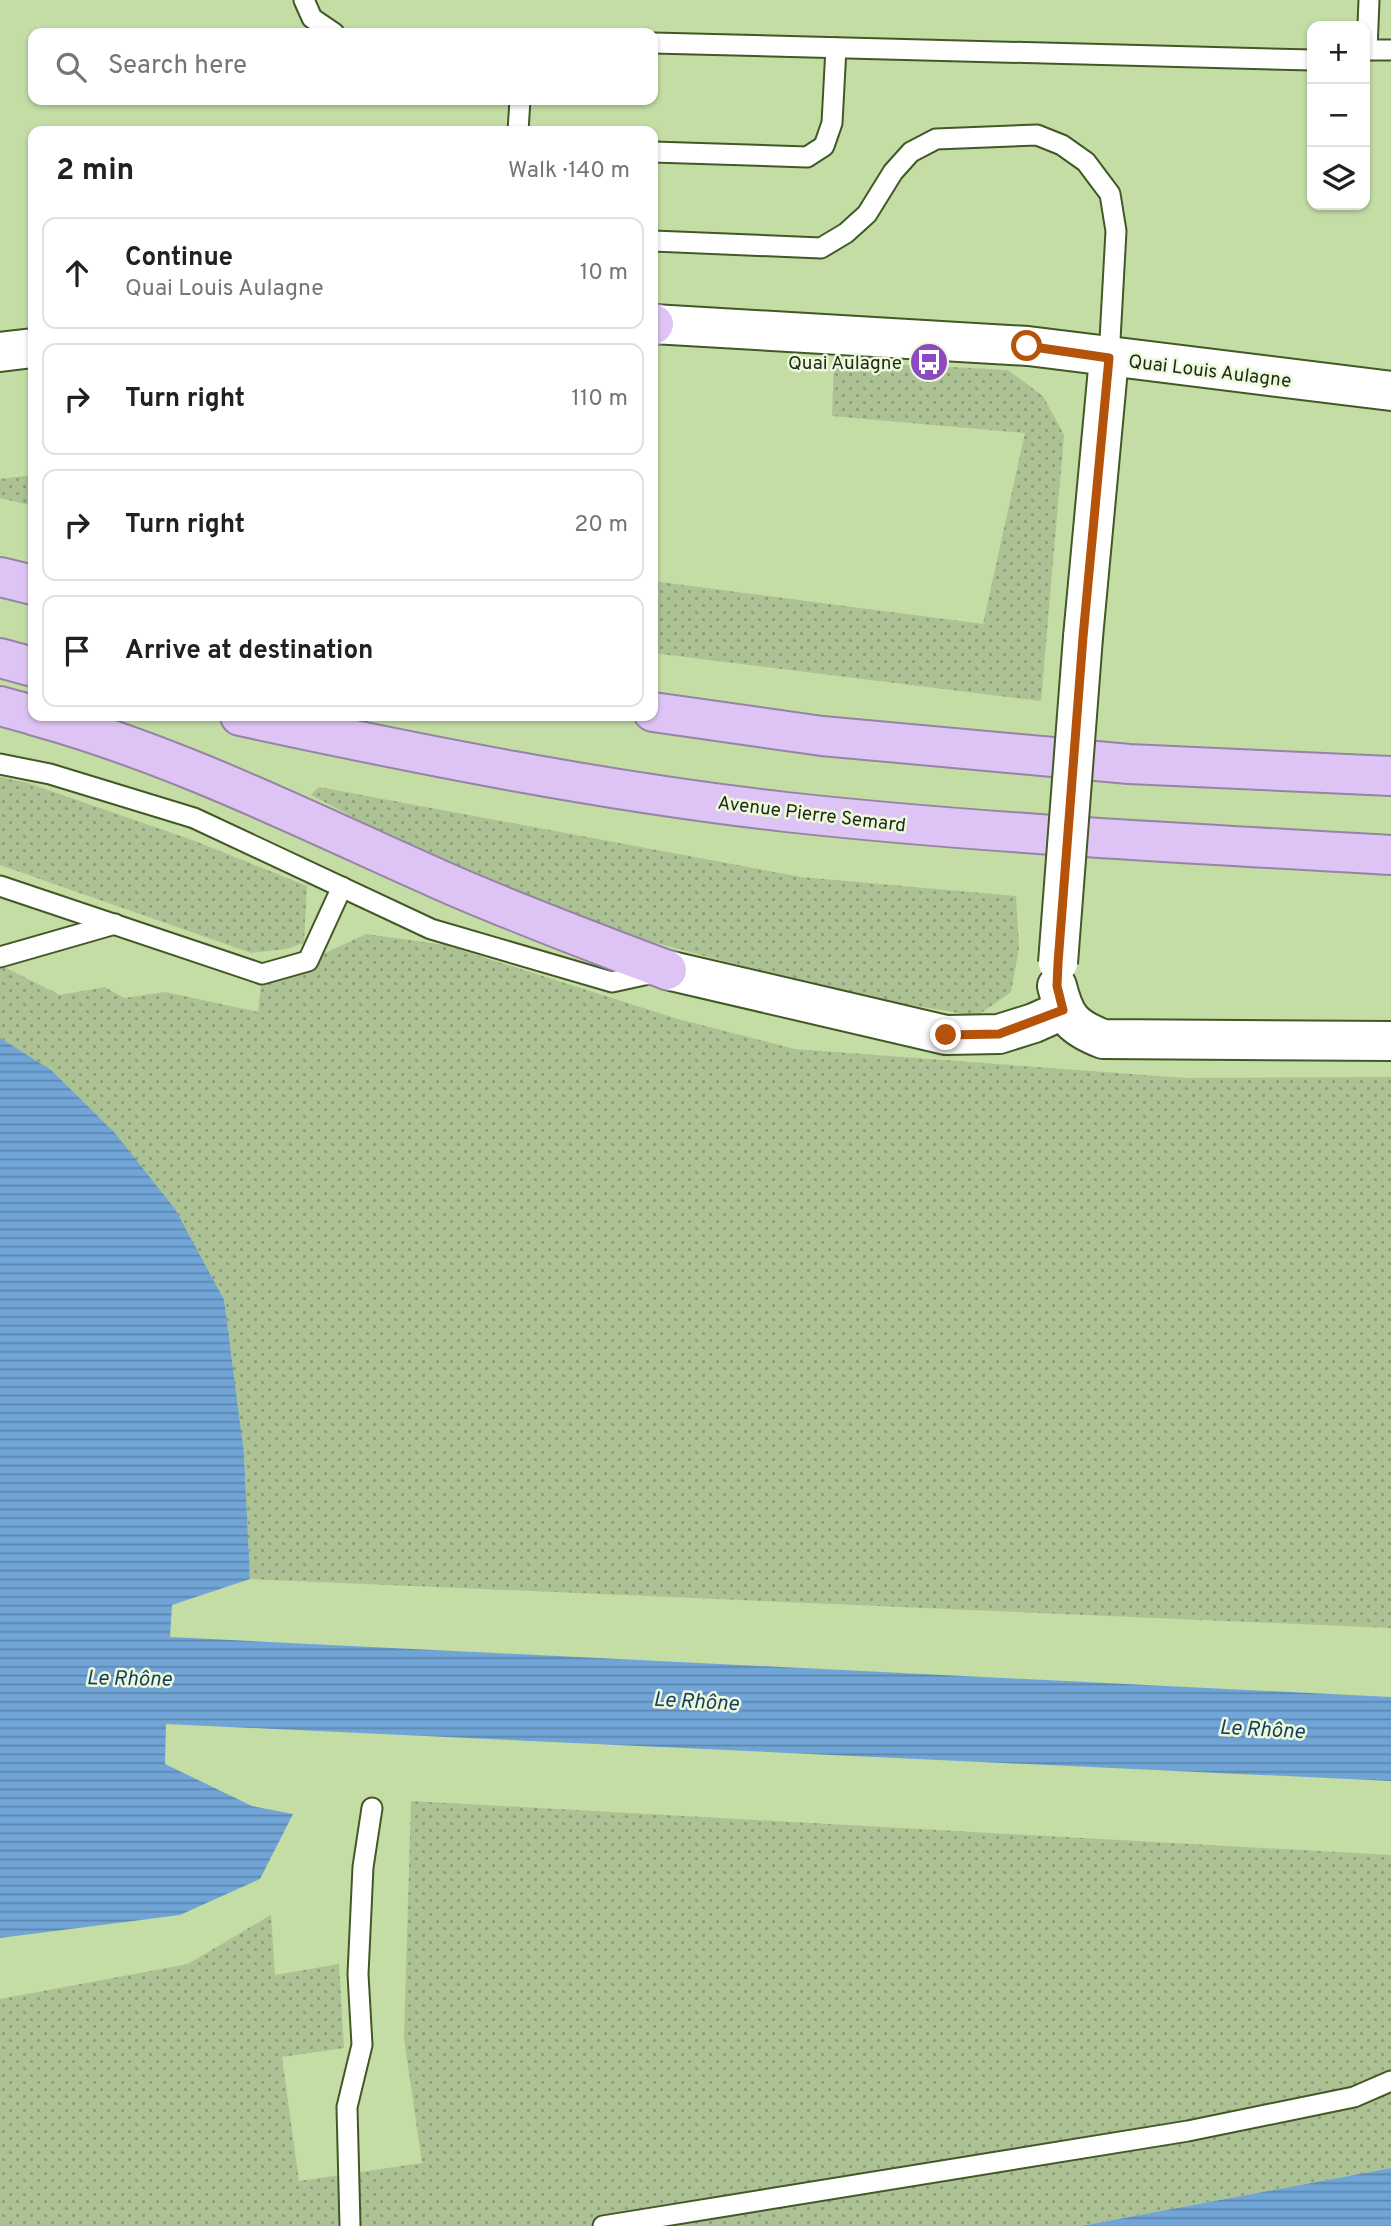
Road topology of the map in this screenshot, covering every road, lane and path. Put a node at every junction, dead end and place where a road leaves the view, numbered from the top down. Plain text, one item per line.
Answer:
1 (304, 0) edge
2 (1369, 0) edge
3 (1368, 21) edge
4 (327, 28) edge
5 (658, 43) edge
6 (836, 48) junction
7 (1391, 50) edge
8 (1370, 51) edge
9 (1307, 60) edge
10 (520, 105) edge
11 (517, 126) edge
12 (658, 152) edge
13 (658, 241) edge
14 (658, 325) edge
15 (28, 349) edge
16 (0, 352) edge
17 (1109, 358) junction
18 (1391, 391) edge
19 (0, 658) edge
20 (28, 666) edge
21 (0, 706) edge
22 (28, 713) edge
23 (658, 713) edge
24 (52, 721) edge
25 (264, 721) edge
26 (0, 764) edge
27 (1391, 776) edge
28 (1391, 855) edge
29 (0, 886) edge
30 (342, 887) junction
31 (115, 924) junction
32 (0, 957) edge
33 (667, 970) junction
34 (1063, 1010) junction
35 (1391, 1041) edge
36 (372, 1808) dead end
37 (1391, 2081) edge
38 (351, 2226) edge
39 (603, 2226) edge

1 - 4 lane
2 - 3 lane
5 - 6 lane
6 - 9 lane
6 - 12 lane
7 - 8 lane
10 - 11 lane
13 - 17 lane
14 - 17 street, Quai Louis Aulagne
15 - 16 street
17 - 18 street, Quai Louis Aulagne
17 - 34 street, bridge
19 - 20 highway
21 - 22 highway
23 - 27 highway
24 - 33 highway
25 - 28 highway, Avenue Pierre Semard
26 - 30 lane
29 - 31 lane
30 - 31 lane
30 - 33 lane
31 - 32 lane
33 - 34 street
34 - 35 street
36 - 38 lane
37 - 39 lane

